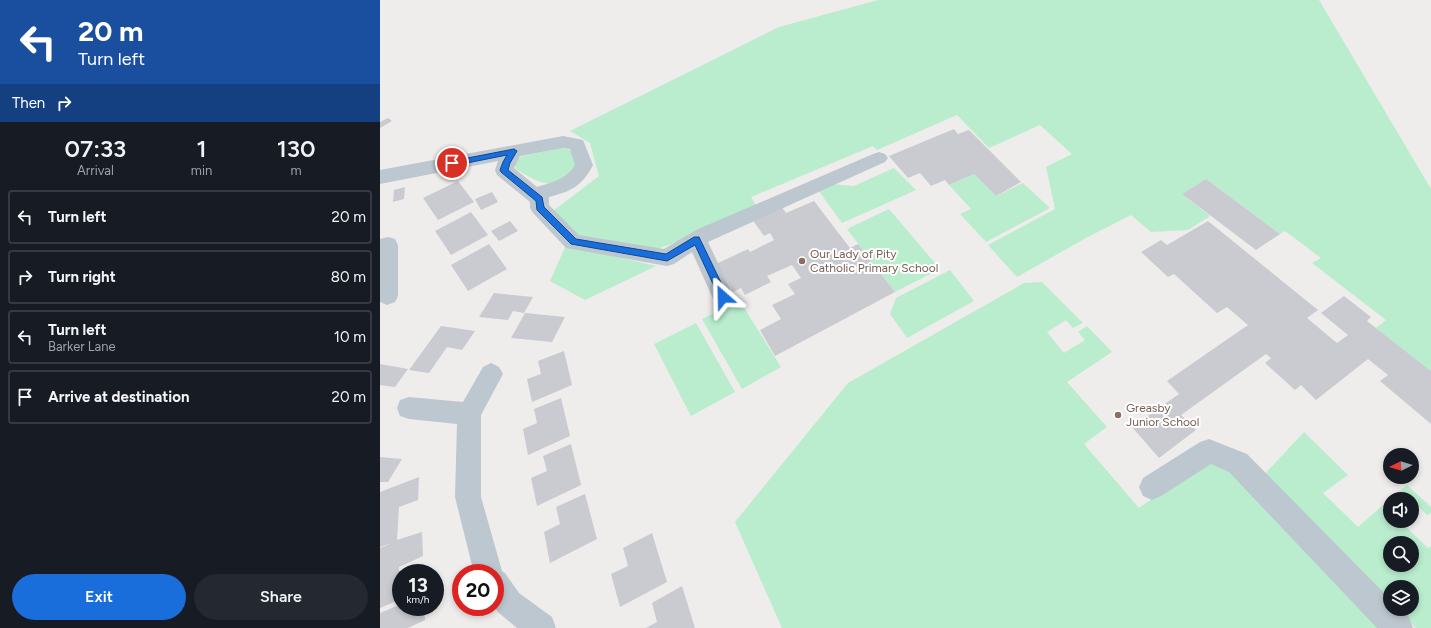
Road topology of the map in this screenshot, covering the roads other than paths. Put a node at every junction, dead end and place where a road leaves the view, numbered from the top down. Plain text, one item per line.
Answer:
1 (514, 151) junction
2 (879, 158) dead end
3 (380, 177) edge
4 (540, 199) junction
5 (696, 239) junction
6 (380, 247) edge
7 (387, 296) dead end
8 (723, 297) dead end
9 (491, 374) dead end
10 (409, 408) dead end
11 (469, 414) junction
12 (1152, 487) dead end
13 (486, 564) edge
14 (504, 596) edge
15 (541, 628) edge
16 (1398, 628) edge

1 - 3 street
1 - 4 street
1 - 4 street
2 - 5 street
4 - 5 street
5 - 8 street
6 - 7 street
9 - 11 street
10 - 11 street
11 - 13 street
12 - 16 street
14 - 15 street

